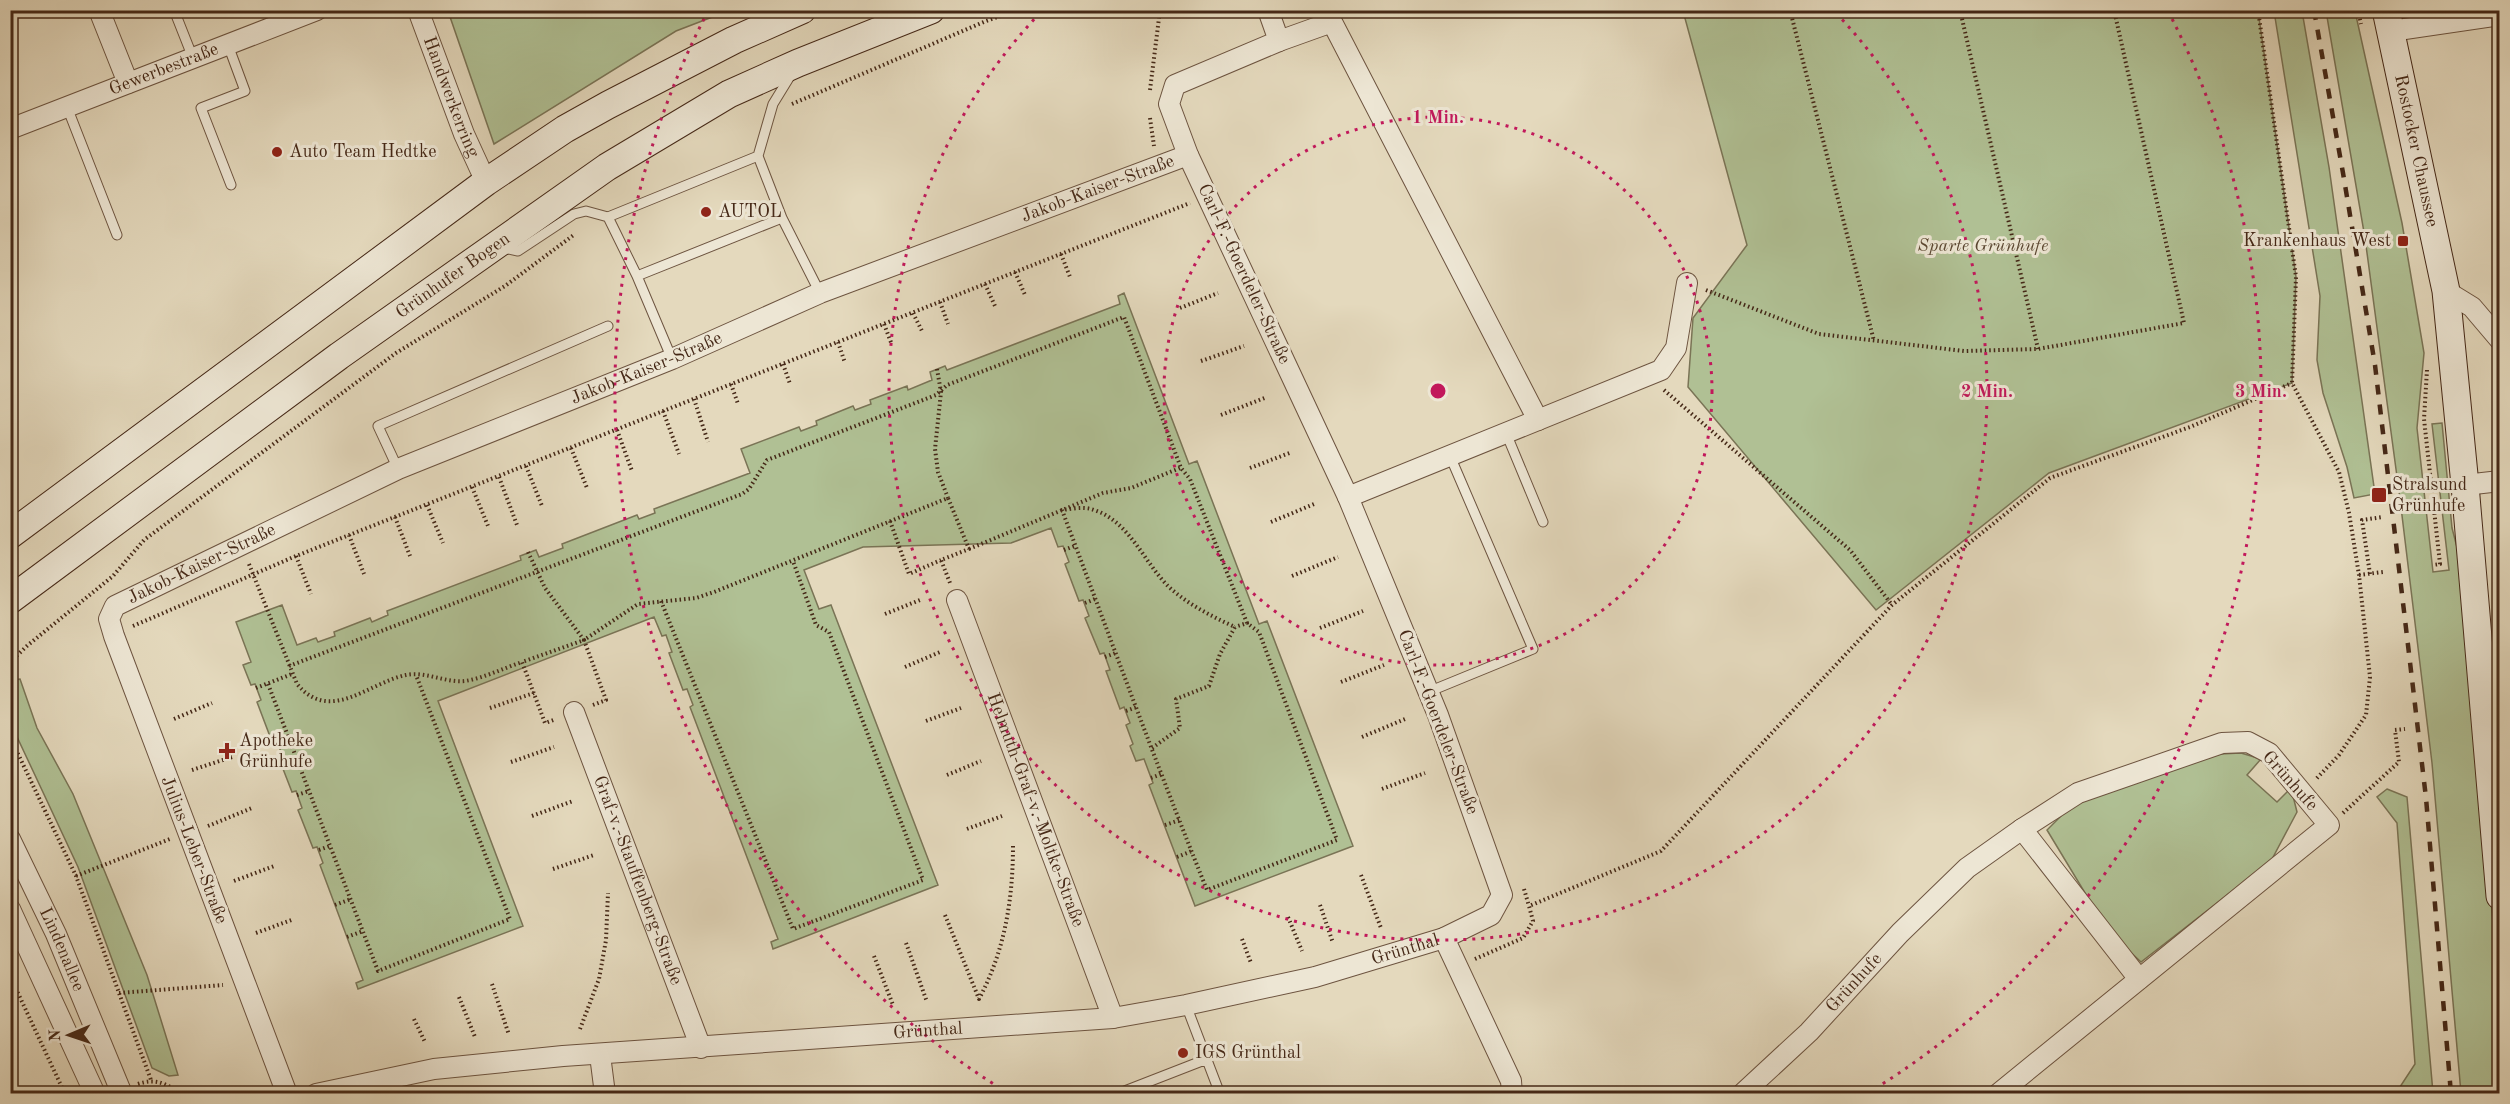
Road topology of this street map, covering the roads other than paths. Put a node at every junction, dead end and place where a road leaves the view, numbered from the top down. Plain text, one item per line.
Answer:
1 (99, 10) edge
2 (174, 10) edge
3 (317, 10) edge
4 (418, 10) edge
5 (802, 10) edge
6 (931, 10) edge
7 (1268, 10) edge
8 (2499, 15) edge
9 (2389, 21) edge
10 (1279, 41) junction
11 (228, 45) junction
12 (192, 58) junction
13 (798, 63) junction
14 (128, 83) junction
15 (67, 107) junction
16 (10, 129) edge
17 (1188, 155) junction
18 (758, 156) junction
19 (486, 182) junction
20 (231, 185) dead end
21 (608, 217) junction
22 (782, 218) junction
23 (117, 235) dead end
24 (493, 245) junction
25 (637, 276) junction
26 (1687, 283) road end
27 (2446, 291) junction
28 (820, 293) junction
29 (608, 326) dead end
30 (2499, 340) edge
31 (672, 359) junction
32 (1538, 420) junction
33 (1506, 433) junction
34 (1450, 456) junction
35 (398, 469) junction
36 (2499, 481) edge
37 (2465, 485) junction
38 (1348, 497) junction
39 (1543, 522) dead end
40 (10, 535) edge
41 (957, 600) road end
42 (13, 601) edge
43 (115, 606) joint
44 (1428, 692) junction
45 (574, 712) road end
46 (2022, 829) junction
47 (10, 839) edge
48 (1498, 882) joint
49 (2499, 896) edge
50 (10, 909) edge
51 (1444, 938) junction
52 (2139, 979) junction
53 (1186, 1005) junction
54 (1113, 1018) junction
55 (701, 1048) junction
56 (600, 1055) junction
57 (1207, 1059) junction
58 (121, 1092) edge
59 (95, 1094) edge
60 (286, 1094) edge
61 (316, 1094) edge
62 (605, 1094) edge
63 (1117, 1094) edge
64 (1220, 1094) edge
65 (1512, 1094) edge
66 (1742, 1094) edge
67 (1998, 1094) edge

1 - 14 street
2 - 12 lane
3 - 11 street, Gewerbestraße
4 - 19 street, Handwerkerring
5 - 19 main road
6 - 13 main road, Grünhufer Bogen
7 - 10 street
8 - 9 street
9 - 27 main road, Rostocker Chaussee
10 - 17 street, Carl-F.-Goerdeler-Straße
10 - 32 street, Carl-F.-Goerdeler-Straße
11 - 12 street, Gewerbestraße
11 - 20 lane
12 - 14 street, Gewerbestraße
13 - 18 lane
13 - 24 main road, Grünhufer Bogen
14 - 15 street, Gewerbestraße
15 - 16 street, Gewerbestraße
15 - 23 lane
17 - 28 street, Jakob-Kaiser-Straße
17 - 38 street, Carl-F.-Goerdeler-Straße
18 - 21 lane
18 - 22 lane
19 - 40 main road
21 - 24 lane
21 - 25 lane
22 - 25 lane
22 - 28 lane
24 - 42 main road, Grünhufer Bogen
25 - 31 lane
26 - 32 street
27 - 30 street
27 - 37 main road, Rostocker Chaussee
28 - 31 street, Jakob-Kaiser-Straße
29 - 35 lane
31 - 35 street, Jakob-Kaiser-Straße
32 - 33 street
33 - 34 street
33 - 39 lane
34 - 38 street
34 - 44 lane
35 - 43 street, Jakob-Kaiser-Straße
36 - 37 street
37 - 49 main road, Rostocker Chaussee
38 - 44 street, Carl-F.-Goerdeler-Straße
41 - 54 street, Helmuth-Graf-v.-Moltke-Straße
43 - 60 street, Julius-Leber-Straße
44 - 48 street, Carl-F.-Goerdeler-Straße
45 - 55 street, Graf-v.-Stauffenberg-Straße
46 - 52 street
46 - 52 street, Grünhufe
46 - 66 street, Grünhufe
47 - 58 street, Lindenallee
48 - 51 street, Grünthal
50 - 59 street, Lindenallee
51 - 53 street, Grünthal
51 - 65 street
52 - 67 street, Grünhufe
53 - 54 street, Grünthal
53 - 57 lane
54 - 55 street, Grünthal
55 - 56 street, Grünthal
56 - 61 street, Grünthal
56 - 62 street
57 - 63 lane
57 - 64 lane

